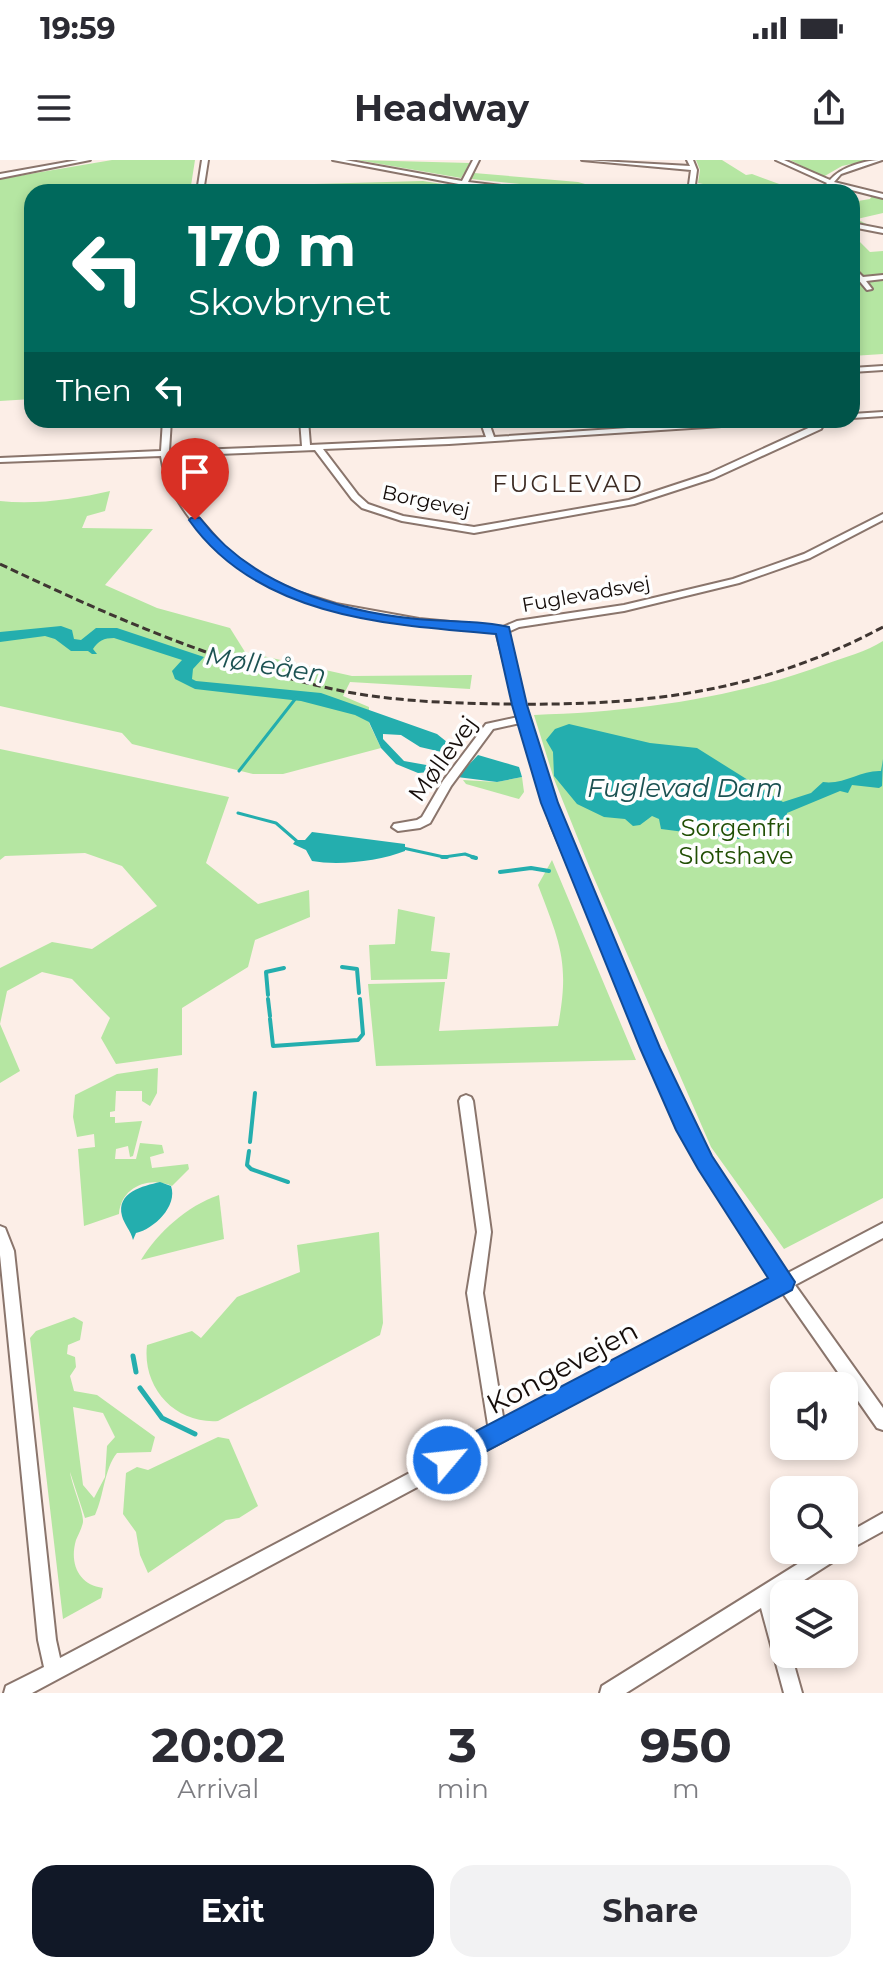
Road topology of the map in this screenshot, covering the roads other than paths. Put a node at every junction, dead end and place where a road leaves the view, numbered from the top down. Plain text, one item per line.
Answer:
1 (87, 160) edge
2 (336, 160) edge
3 (476, 160) edge
4 (585, 160) edge
5 (690, 160) edge
6 (779, 160) edge
7 (879, 160) edge
8 (204, 161) edge
9 (693, 168) junction
10 (0, 176) edge
11 (829, 182) junction
12 (464, 183) junction
13 (201, 184) edge
14 (473, 184) edge
15 (692, 184) edge
16 (837, 184) edge
17 (860, 190) edge
18 (883, 196) edge
19 (860, 227) edge
20 (883, 231) edge
21 (883, 277) edge
22 (861, 279) joint
23 (869, 289) dead end
24 (883, 368) edge
25 (860, 369) edge
26 (883, 414) edge
27 (860, 415) edge
28 (166, 428) edge
29 (305, 428) edge
30 (487, 428) edge
31 (586, 428) edge
32 (642, 428) edge
33 (816, 428) edge
34 (588, 433) junction
35 (491, 439) junction
36 (317, 447) junction
37 (306, 448) junction
38 (164, 453) junction
39 (0, 460) edge
40 (883, 517) edge
41 (504, 630) junction
42 (524, 719) junction
43 (398, 827) dead end
44 (466, 1101) dead end
45 (883, 1230) edge
46 (0, 1233) edge
47 (784, 1282) junction
48 (883, 1422) edge
49 (497, 1433) junction
50 (883, 1521) edge
51 (858, 1536) edge
52 (814, 1564) edge
53 (766, 1595) junction
54 (54, 1672) junction
55 (13, 1693) edge
56 (610, 1693) edge
57 (793, 1693) edge

1 - 10 street
2 - 12 street
3 - 12 street
4 - 9 street
5 - 9 street
6 - 11 street
7 - 11 street
8 - 13 street
9 - 15 street
11 - 16 street
12 - 14 street
17 - 18 street
19 - 20 street
21 - 22 street
22 - 23 street
24 - 25 street
26 - 27 street
28 - 38 street
29 - 37 street
30 - 35 street
31 - 34 street
32 - 34 street
33 - 36 street, Borgevej
34 - 35 street
35 - 36 street
36 - 37 street
37 - 38 street
38 - 39 street
38 - 41 street, Fuglevadsvej
40 - 41 street, Fuglevadsvej
41 - 42 street
42 - 43 street, Møllevej
42 - 47 street
44 - 49 street
45 - 47 street, Kongevejen
46 - 54 street
47 - 48 street
47 - 49 street, Kongevejen
49 - 54 street, Kongevejen
50 - 51 street
52 - 53 street
53 - 56 street
53 - 57 street
54 - 55 street, Kongevejen

